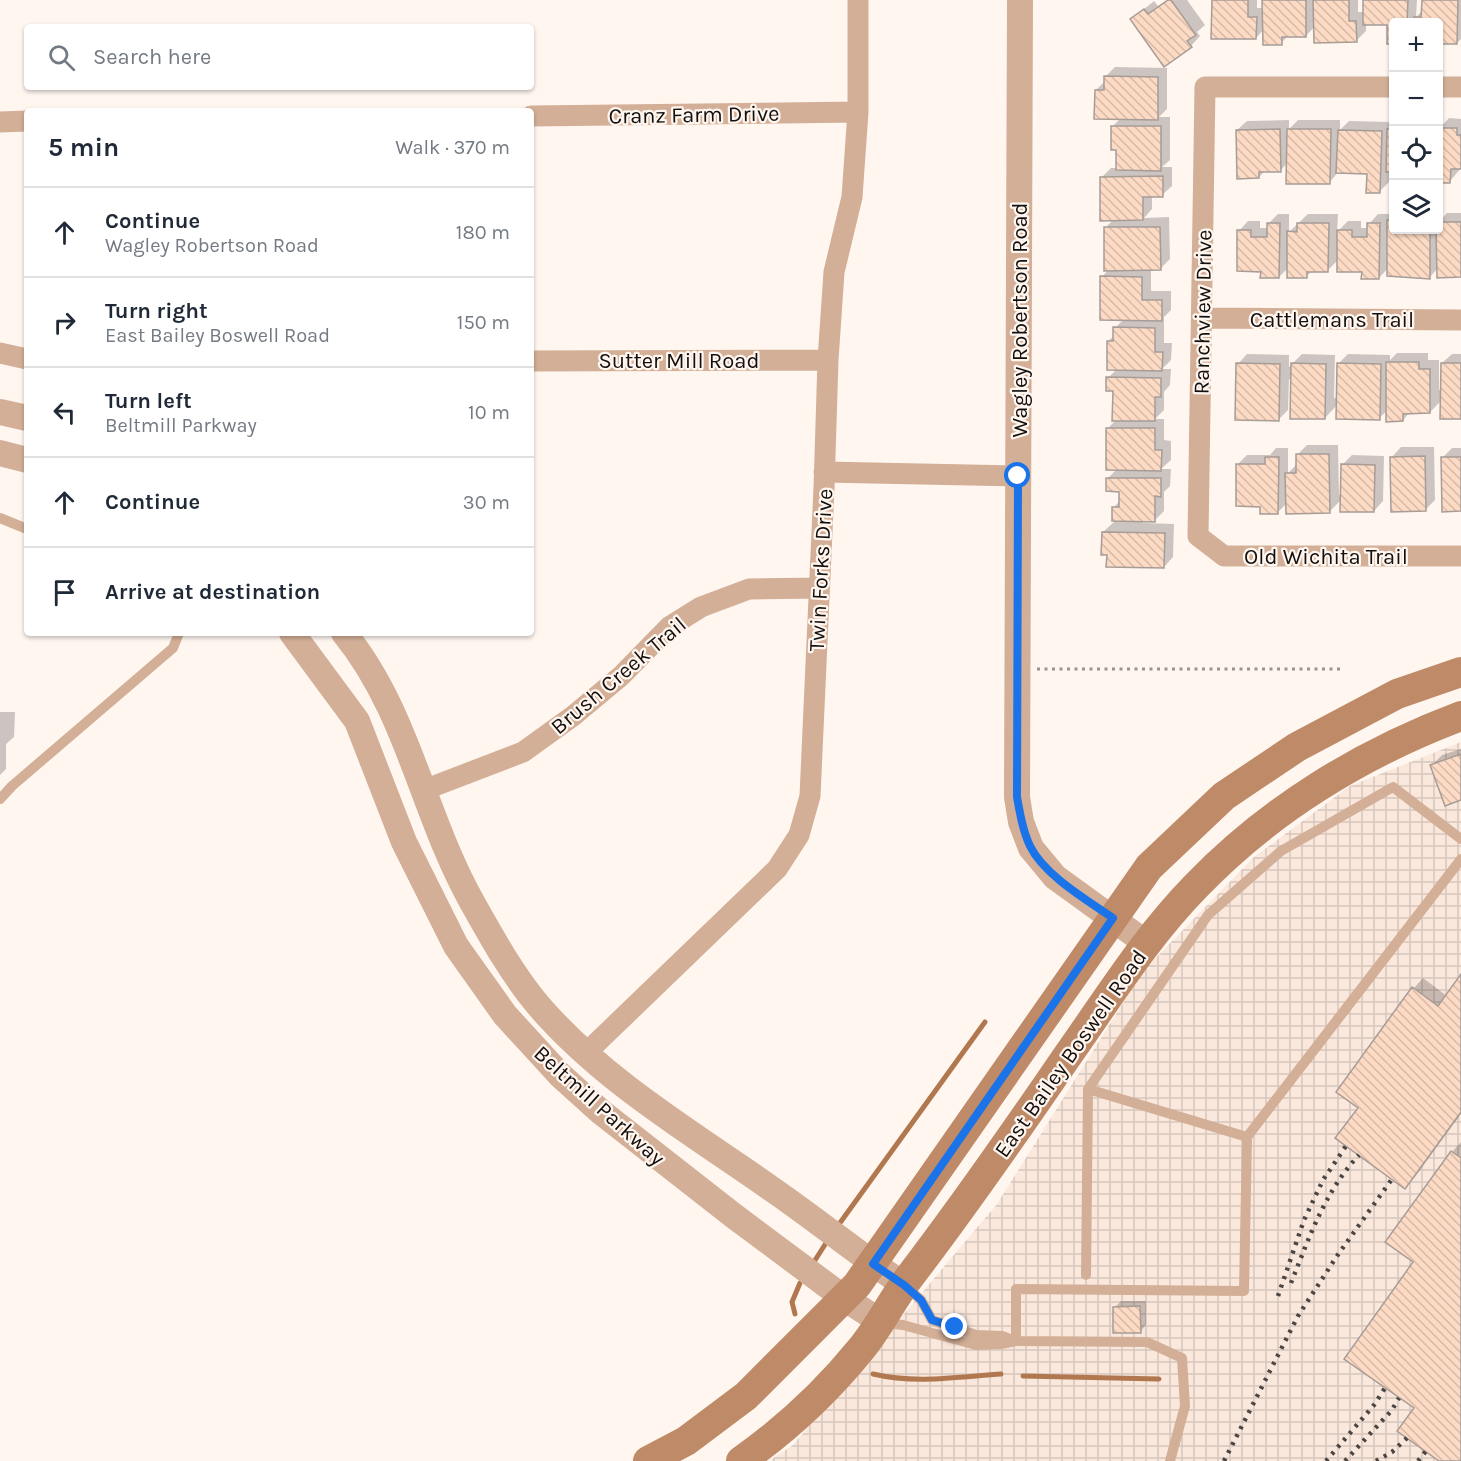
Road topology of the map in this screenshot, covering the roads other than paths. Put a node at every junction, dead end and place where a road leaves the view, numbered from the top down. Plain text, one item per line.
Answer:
1 (858, 0) edge
2 (1020, 0) edge
3 (1389, 87) edge
4 (1443, 87) edge
5 (1461, 87) edge
6 (858, 112) junction
7 (534, 116) edge
8 (24, 121) edge
9 (0, 122) edge
10 (1203, 318) junction
11 (1461, 320) edge
12 (0, 353) edge
13 (24, 357) edge
14 (828, 360) junction
15 (534, 361) edge
16 (0, 414) edge
17 (24, 418) edge
18 (0, 453) edge
19 (24, 459) edge
20 (825, 472) junction
21 (1018, 476) junction
22 (0, 518) edge
23 (24, 529) edge
24 (1198, 536) joint
25 (1461, 556) edge
26 (819, 588) junction
27 (178, 636) edge
28 (295, 636) edge
29 (346, 636) edge
30 (1461, 672) edge
31 (1461, 716) edge
32 (424, 790) junction
33 (0, 799) edge
34 (389, 802) junction
35 (1461, 839) edge
36 (1461, 860) edge
37 (1113, 918) junction
38 (1146, 943) junction
39 (585, 1054) junction
40 (560, 1075) junction
41 (1088, 1089) junction
42 (1247, 1137) junction
43 (873, 1264) junction
44 (1086, 1275) dead end
45 (904, 1285) junction
46 (844, 1298) junction
47 (881, 1322) junction
48 (1016, 1341) junction
49 (648, 1461) edge
50 (741, 1461) edge
51 (1170, 1461) edge

1 - 6 street, Twin Forks Drive
2 - 21 street, Wagley Robertson Road
3 - 10 street, Ranchview Drive
4 - 5 street
6 - 7 street, Cranz Farm Drive
6 - 14 street, Twin Forks Drive
8 - 9 street
10 - 11 street, Cattlemans Trail
10 - 24 street, Ranchview Drive
12 - 13 street
14 - 15 street, Sutter Mill Road
14 - 20 street, Twin Forks Drive
16 - 17 street
18 - 19 street
20 - 21 street
20 - 26 street, Twin Forks Drive
21 - 37 street, Wagley Robertson Road
22 - 23 lane
24 - 25 street, Old Wichita Trail
26 - 32 street, Brush Creek Trail
26 - 39 street, Twin Forks Drive
27 - 33 lane
28 - 34 street, Beltmill Parkway
29 - 32 street, Beltmill Parkway
30 - 37 main road, East Bailey Boswell Road
31 - 38 main road, East Bailey Boswell Road
32 - 34 street
32 - 39 street, Beltmill Parkway
34 - 40 street, Beltmill Parkway
35 - 41 lane
36 - 42 lane
37 - 38 street, Wagley Robertson Road
37 - 43 main road, East Bailey Boswell Road
38 - 45 main road, East Bailey Boswell Road
39 - 40 street
39 - 43 street, Beltmill Parkway
40 - 46 street, Beltmill Parkway
41 - 42 lane
41 - 44 lane
42 - 48 lane
43 - 45 street, Beltmill Parkway
43 - 46 main road, East Bailey Boswell Road
45 - 47 main road, East Bailey Boswell Road
45 - 48 lane
46 - 47 street, Beltmill Parkway
46 - 49 main road, East Bailey Boswell Road
47 - 48 lane
47 - 50 main road, East Bailey Boswell Road
48 - 51 lane

